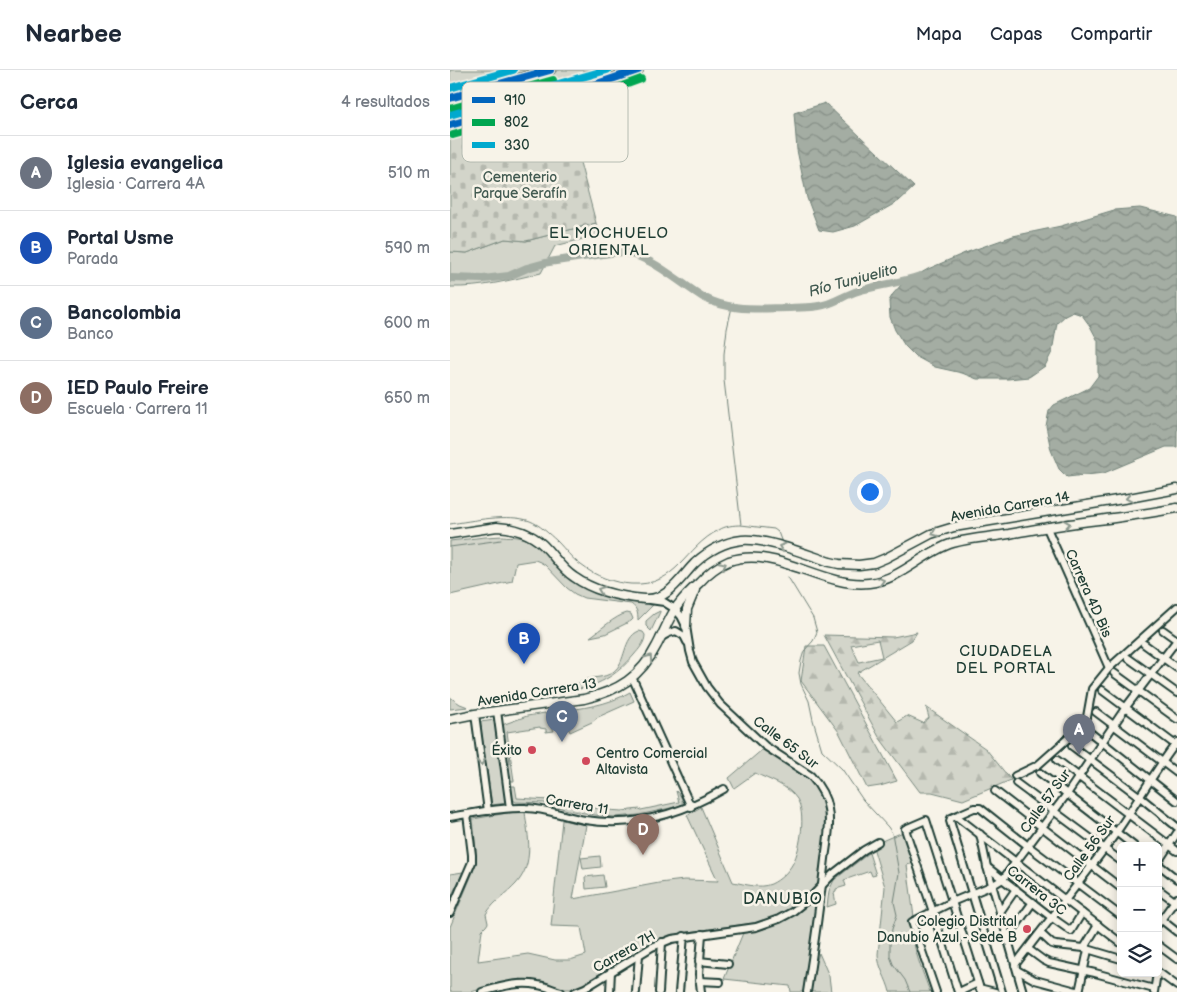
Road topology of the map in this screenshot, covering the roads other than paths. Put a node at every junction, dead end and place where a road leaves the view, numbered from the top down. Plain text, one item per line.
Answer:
1 (550, 70) edge
2 (638, 70) edge
3 (507, 82) edge
4 (603, 82) edge
5 (1177, 489) edge
6 (1177, 508) edge
7 (1047, 528) junction
8 (450, 534) edge
9 (698, 583) junction
10 (649, 600) junction
11 (1177, 607) edge
12 (675, 609) junction
13 (686, 626) junction
14 (1163, 630) dead end
15 (660, 638) junction
16 (1177, 640) edge
17 (1144, 644) dead end
18 (689, 645) junction
19 (1128, 658) dead end
20 (1163, 658) junction
21 (1177, 668) edge
22 (1111, 670) junction
23 (1151, 674) junction
24 (632, 677) junction
25 (1102, 690) dead end
26 (1138, 690) junction
27 (1177, 693) edge
28 (1126, 707) junction
29 (497, 711) junction
30 (1096, 712) dead end
31 (475, 714) junction
32 (450, 718) edge
33 (1177, 719) edge
34 (1114, 725) junction
35 (1087, 730) dead end
36 (1103, 742) junction
37 (1176, 744) edge
38 (1072, 746) dead end
39 (1057, 760) dead end
40 (1091, 760) junction
41 (1162, 762) junction
42 (1040, 773) dead end
43 (1177, 773) edge
44 (1079, 777) junction
45 (1151, 780) junction
46 (724, 789) dead end
47 (995, 791) dead end
48 (1067, 794) junction
49 (1140, 797) junction
50 (1177, 801) edge
51 (691, 806) junction
52 (510, 808) junction
53 (1054, 811) junction
54 (488, 812) junction
55 (467, 814) junction
56 (1128, 814) junction
57 (450, 817) edge
58 (953, 818) junction
59 (1042, 827) junction
60 (1177, 827) edge
61 (1116, 832) junction
62 (1177, 833) edge
63 (980, 834) junction
64 (878, 842) dead end
65 (1129, 842) edge
66 (1169, 845) junction
67 (1028, 846) junction
68 (1104, 849) junction
69 (1177, 851) edge
70 (1162, 856) edge
71 (1117, 858) edge
72 (1016, 862) junction
73 (1091, 866) junction
74 (1162, 866) edge
75 (988, 867) junction
76 (1003, 879) junction
77 (1177, 879) edge
78 (1078, 883) junction
79 (822, 885) junction
80 (993, 885) junction
81 (1120, 887) edge
82 (1016, 889) junction
83 (1162, 892) edge
84 (972, 893) junction
85 (1065, 900) junction
86 (1176, 901) edge
87 (952, 902) junction
88 (1033, 902) junction
89 (933, 912) junction
90 (1000, 912) junction
91 (1082, 913) junction
92 (1117, 913) edge
93 (450, 914) edge
94 (1051, 917) junction
95 (1162, 917) edge
96 (1162, 922) edge
97 (1098, 925) junction
98 (1177, 932) edge
99 (702, 934) junction
100 (1040, 934) junction
101 (684, 936) junction
102 (1008, 937) junction
103 (1117, 940) edge
104 (662, 942) junction
105 (1162, 948) edge
106 (1028, 949) junction
107 (1086, 949) junction
108 (639, 955) junction
109 (1117, 958) edge
110 (1177, 959) edge
111 (700, 961) junction
112 (728, 964) dead end
113 (1016, 967) junction
114 (611, 971) junction
115 (1084, 971) junction
116 (1162, 975) edge
117 (1157, 977) edge
118 (699, 981) junction
119 (720, 982) dead end
120 (1177, 986) edge
121 (979, 988) edge
122 (1154, 991) edge
123 (482, 992) edge
124 (561, 992) edge
125 (576, 992) edge
126 (610, 992) edge
127 (636, 992) edge
128 (659, 992) edge
129 (680, 992) edge
130 (701, 992) edge
131 (807, 992) edge
132 (936, 992) edge
133 (958, 992) edge
134 (995, 992) edge
135 (1002, 992) edge
136 (1023, 992) edge
137 (1079, 992) edge
138 (1176, 992) edge

1 - 3 highway
2 - 4 highway
5 -> 10 main road, Avenida Carrera 14
7 -> 6 main road, Avenida Carrera 14
9 -> 7 main road, Avenida Carrera 14
7 - 22 street, Carrera 4D Bis
10 -> 8 main road
9 - 12 main road, Avenida Carrera 14
9 - 13 main road
10 - 12 street
11 - 22 street
12 - 13 street, Calle 65 Sur
12 - 15 main road, Avenida Carrera 13
13 - 18 street, Calle 65 Sur
14 - 16 street
15 - 18 street
24 -> 15 main road, Avenida Carrera 13
16 - 20 street, Calle 57 Sur
17 - 20 street
18 - 79 street, Calle 65 Sur
19 - 23 street
20 - 21 street
20 - 23 street, Calle 57 Sur
22 - 26 street
22 - 53 street
23 - 26 street, Calle 57 Sur
23 - 27 street
24 - 29 main road, Avenida Carrera 13
24 - 51 street
25 - 28 street
26 - 28 street, Calle 57 Sur
26 - 33 street
28 - 34 street, Calle 57 Sur
28 - 37 street
29 - 31 main road, Avenida Carrera 13
29 - 52 street
30 - 34 street
31 - 32 main road, Avenida Carrera 13
31 -> 54 street
34 - 36 street, Calle 57 Sur
34 - 41 street
35 - 36 street
36 - 40 street, Calle 57 Sur
36 - 45 street
37 - 41 street, Calle 56 Sur
38 - 40 street
39 - 44 street
40 - 44 street, Calle 57 Sur
40 - 49 street
41 - 43 street
41 - 45 street, Calle 56 Sur
42 - 48 street
44 - 48 street, Calle 57 Sur
44 - 56 street
45 - 49 street, Calle 56 Sur
45 - 50 street
46 - 51 street, Carrera 11
47 - 59 street
48 - 53 street, Calle 57 Sur
48 - 61 street
49 - 56 street, Calle 56 Sur
49 - 60 street
51 - 52 street, Carrera 11
52 - 54 street, Carrera 11
53 - 59 street, Calle 57 Sur
53 - 68 street
54 - 55 street, Carrera 11
55 - 57 street, Carrera 11
55 - 93 street
56 - 61 street, Calle 56 Sur
56 - 66 street
58 - 63 street
58 - 67 street
58 - 84 street
59 - 67 street, Calle 57 Sur
59 - 73 street
61 - 65 street
61 - 68 street, Calle 56 Sur
62 - 66 street
63 - 72 street
63 - 75 street
64 - 79 street, Carrera 7H
66 - 69 street
66 - 70 street
67 - 72 street, Calle 57 Sur
67 - 78 street
68 - 71 street
68 - 73 street, Calle 56 Sur
72 - 76 street, Calle 57 Sur
72 - 85 street
73 - 78 street, Calle 56 Sur
73 - 81 street
74 - 77 street
75 - 76 street, Carrera 3C
75 - 80 street
76 - 80 street
76 - 82 street, Carrera 3C
78 - 85 street, Calle 56 Sur
78 - 92 street
79 - 99 street, Carrera 7H
79 - 131 street, Calle 65 Sur
80 - 84 street
80 - 90 street
82 - 88 street, Carrera 3C
82 - 90 street
83 - 86 street
84 - 87 street
84 - 135 street
85 - 91 street
85 - 94 street, Calle 56 Sur
86 - 95 street
87 - 89 street
87 - 89 street
87 - 121 street
88 - 94 street, Carrera 3C
88 - 102 street
89 - 132 street
89 - 133 street
90 - 102 street
91 - 94 street, Carrera 3C
91 - 97 street
94 - 100 street, Calle 56 Sur
96 - 98 street
97 - 103 street
97 - 107 street
99 - 101 street, Carrera 7H
99 - 111 street
100 - 106 street, Calle 56 Sur
100 - 107 street
101 - 104 street, Carrera 7H
101 - 129 street
102 - 113 street
104 - 108 street, Carrera 7H
104 - 128 street
105 - 110 street
106 - 113 street, Calle 56 Sur
106 - 115 street
107 - 109 street
107 - 115 street
108 - 114 street, Carrera 7H
108 - 127 street
111 - 112 street
111 - 118 street
113 - 136 street
113 - 137 street
114 - 125 street, Carrera 7H
114 - 126 street
115 - 122 street
115 - 137 street
116 - 120 street
117 - 122 street
118 - 119 street
118 - 130 street
120 - 138 street
121 - 133 street
121 - 134 street
123 - 124 street

